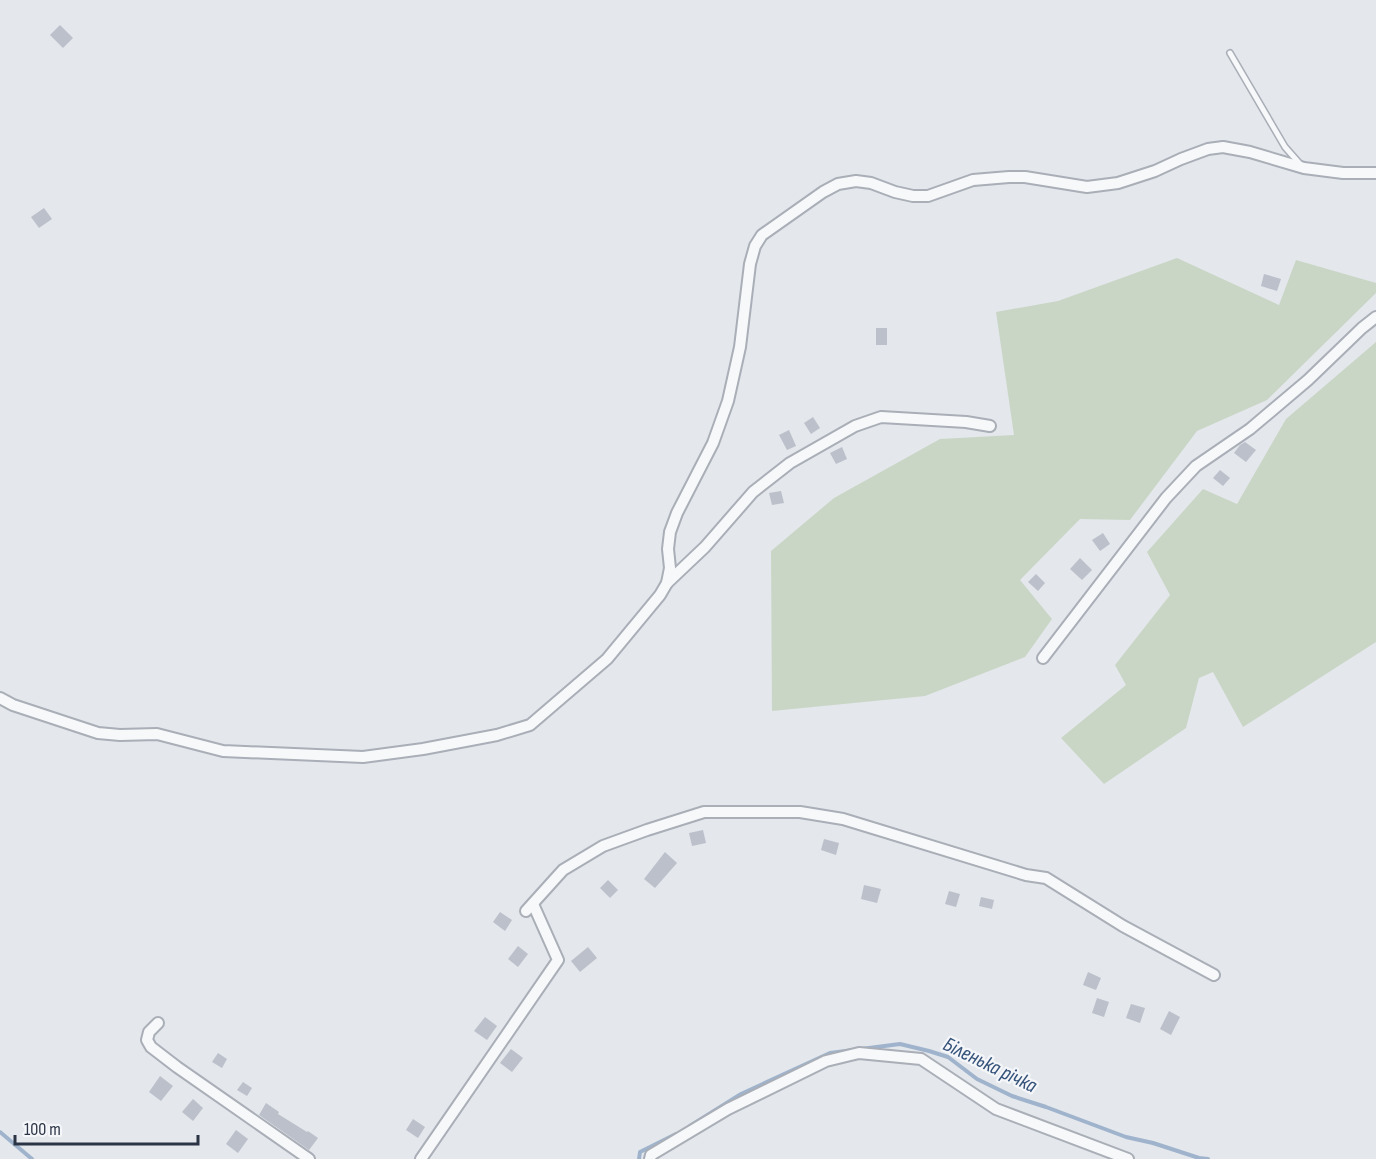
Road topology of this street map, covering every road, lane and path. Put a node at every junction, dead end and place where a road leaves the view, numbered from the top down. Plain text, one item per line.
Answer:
1 (1230, 53) dead end
2 (1304, 168) junction
3 (1376, 173) edge
4 (1376, 317) edge
5 (990, 426) dead end
6 (667, 583) junction
7 (1043, 658) dead end
8 (0, 698) edge
9 (1214, 975) dead end
10 (158, 1023) dead end
11 (309, 1159) edge
12 (422, 1159) edge
13 (650, 1159) edge
14 (1128, 1159) edge

1 - 2 lane
2 - 3 street
2 - 6 street
4 - 7 street
5 - 6 street
6 - 8 street
9 - 12 street
10 - 11 street
13 - 14 street

